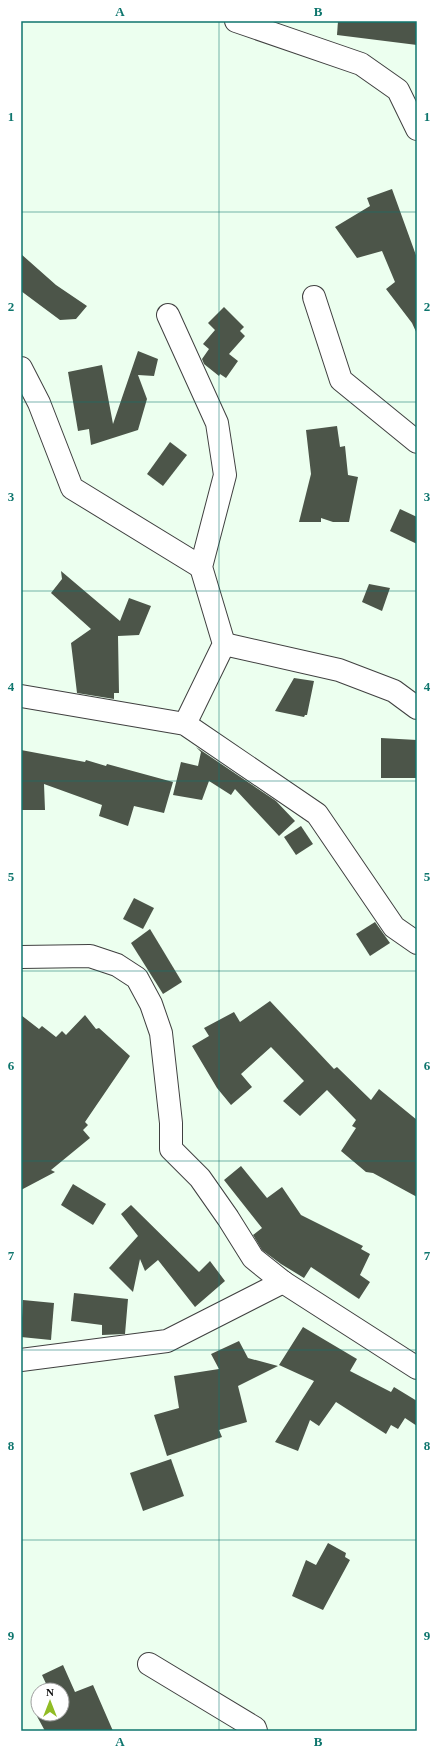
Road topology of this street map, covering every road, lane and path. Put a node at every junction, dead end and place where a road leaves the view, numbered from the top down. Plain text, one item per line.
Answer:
1 (236, 21) edge
2 (407, 91) edge
3 (417, 129) edge
4 (314, 297) dead end
5 (168, 315) dead end
6 (21, 368) edge
7 (417, 442) edge
8 (201, 567) junction
9 (224, 644) junction
10 (21, 696) edge
11 (417, 708) edge
12 (185, 724) junction
13 (417, 943) edge
14 (21, 958) edge
15 (283, 1282) junction
16 (21, 1360) edge
17 (417, 1368) edge
18 (149, 1664) dead end
19 (256, 1731) edge

1 - 2 street
2 - 3 street
4 - 7 street
5 - 8 street
6 - 8 street
8 - 9 street
9 - 11 street
9 - 12 street
10 - 12 street
12 - 13 street
14 - 15 street
15 - 16 street
15 - 17 street
18 - 19 street

